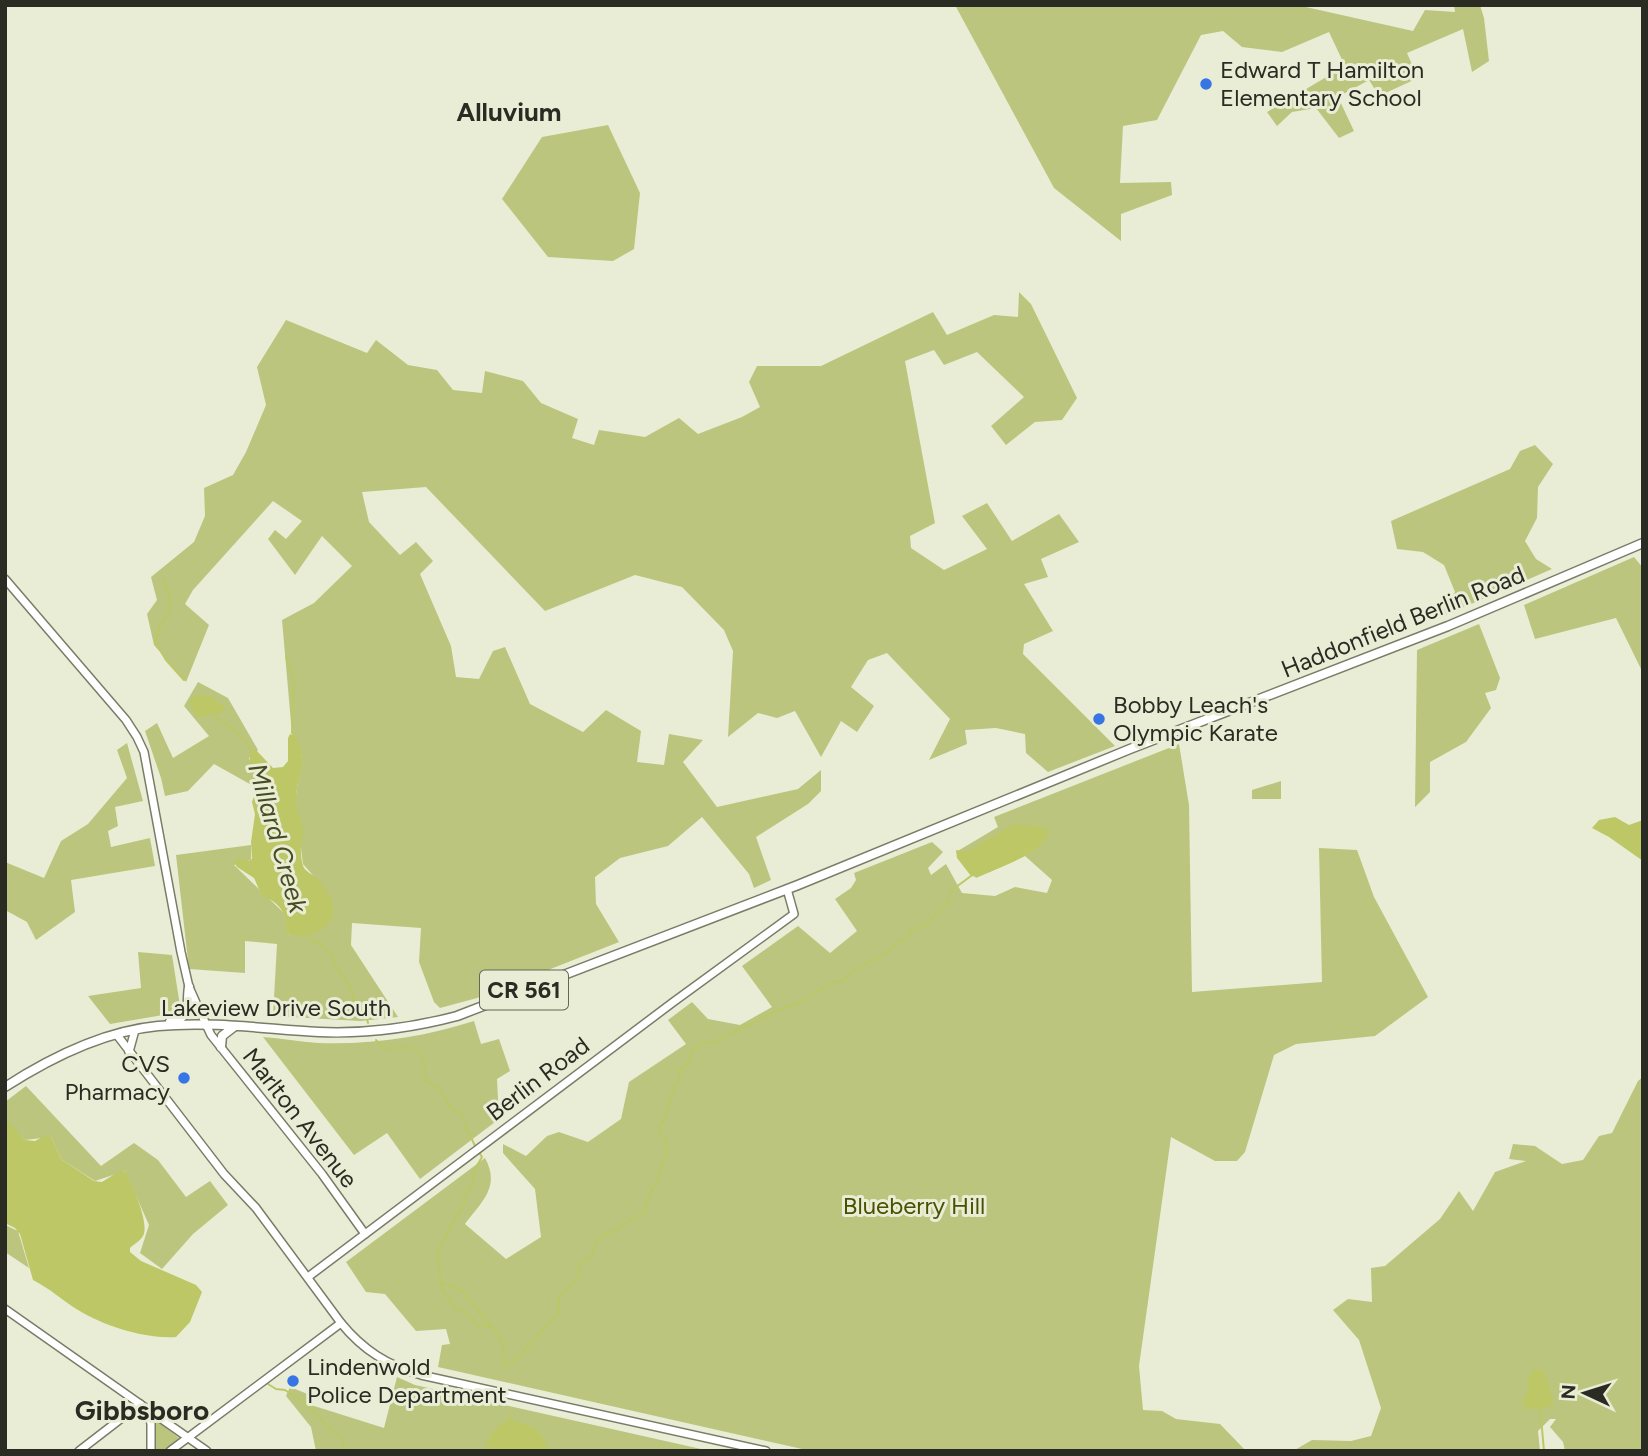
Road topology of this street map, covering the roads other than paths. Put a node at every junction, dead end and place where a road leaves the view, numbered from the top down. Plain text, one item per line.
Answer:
1 (1643, 543) edge
2 (5, 579) edge
3 (787, 889) junction
4 (189, 987) junction
5 (207, 1024) junction
6 (158, 1026) junction
7 (236, 1026) junction
8 (135, 1030) junction
9 (117, 1035) junction
10 (221, 1047) junction
11 (129, 1052) junction
12 (5, 1087) edge
13 (365, 1234) junction
14 (308, 1277) junction
15 (5, 1309) edge
16 (341, 1323) junction
17 (140, 1404) junction
18 (148, 1409) junction
19 (188, 1438) junction
20 (79, 1451) edge
21 (151, 1451) edge
22 (170, 1451) edge
23 (207, 1451) edge
24 (766, 1451) edge

1 - 3 main road, Haddonfield Berlin Road / CR 561
2 - 4 street, Marlton Avenue
3 - 7 main road, Lakeview Drive South / CR 561
3 - 13 street, Berlin Road
4 - 5 street, Marlton Avenue
4 - 6 main road
5 - 6 main road, Lakeview Drive South / CR 561
5 - 7 main road, Lakeview Drive South / CR 561
5 - 10 street, Marlton Avenue
6 - 8 main road, Lakeview Drive South / CR 561
7 - 10 main road
8 - 9 main road, Lakeview Drive South / CR 561
8 - 11 street
9 - 11 street
9 - 12 main road, Lakeview Drive South / CR 561
10 - 13 street, Marlton Avenue
11 - 14 street
13 - 14 street, Berlin Road
14 - 16 street
15 - 17 street
16 - 19 street
16 - 24 street
17 - 18 street
17 - 20 street
18 - 19 street
18 - 21 street
19 - 22 street
19 - 23 street

